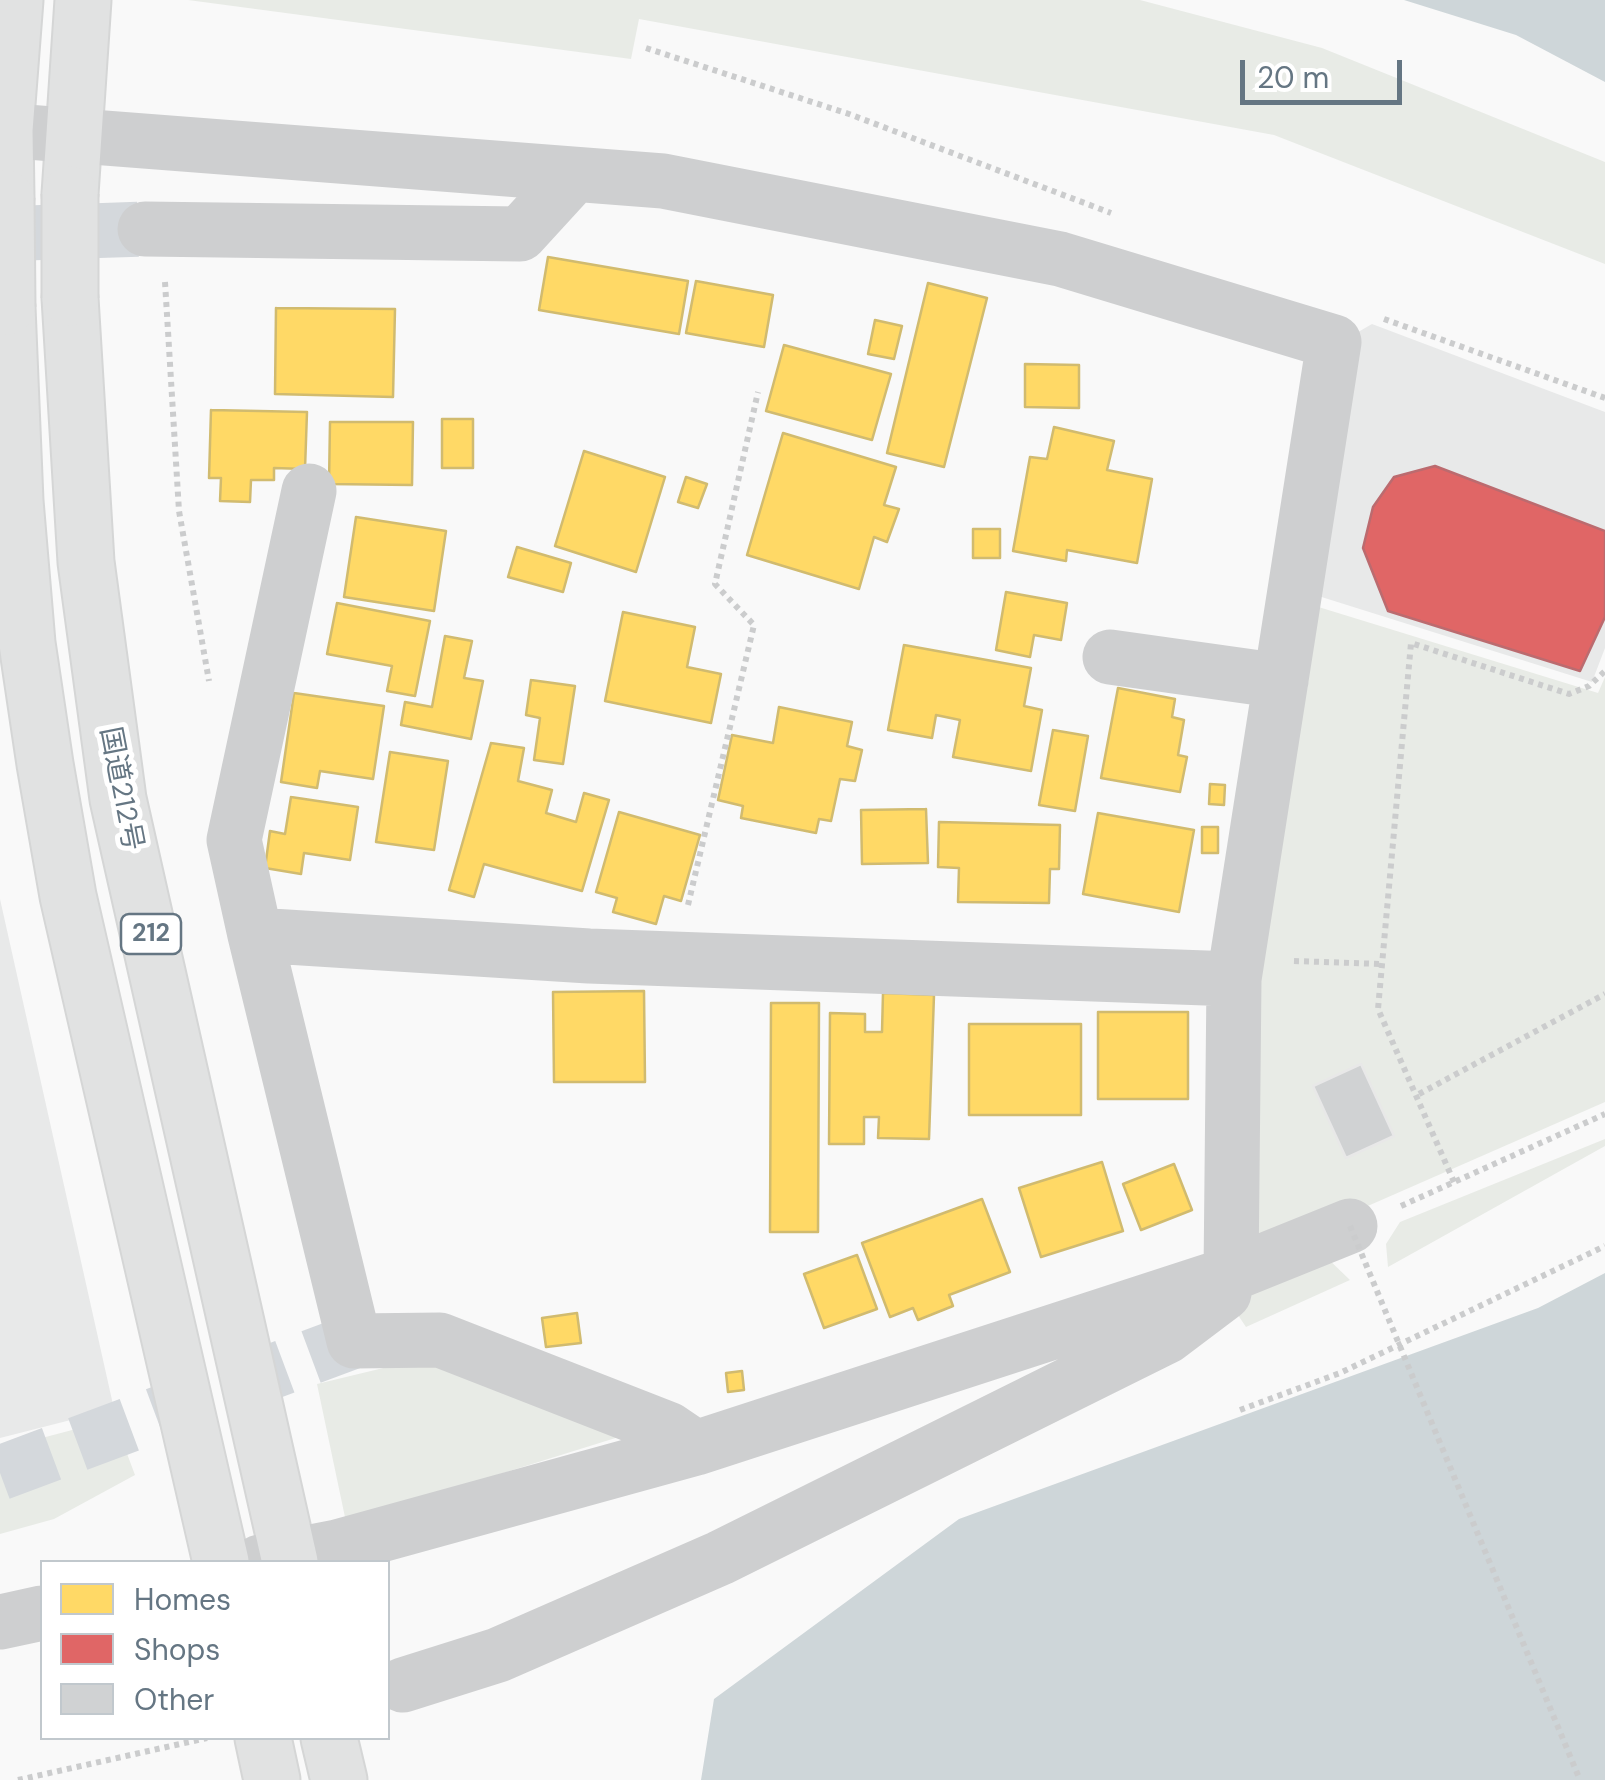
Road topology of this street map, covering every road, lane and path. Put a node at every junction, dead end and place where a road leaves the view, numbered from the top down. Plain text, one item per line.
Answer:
1 (15, 0) edge
2 (83, 0) edge
3 (75, 111) junction
4 (3, 130) edge
5 (574, 175) junction
6 (155, 229) joint
7 (758, 392) dead end
8 (309, 491) dead end
9 (1110, 658) dead end
10 (1605, 670) edge
11 (1281, 681) junction
12 (210, 689) dead end
13 (255, 935) junction
14 (676, 960) junction
15 (1382, 964) junction
16 (1236, 969) junction
17 (1605, 994) edge
18 (1419, 1094) junction
19 (1605, 1114) edge
20 (1454, 1182) junction
21 (1369, 1219) junction
22 (1605, 1246) edge
23 (1253, 1265) junction
24 (1240, 1410) dead end
25 (696, 1448) junction
26 (221, 1560) edge
27 (279, 1560) edge
28 (40, 1612) edge
29 (0, 1622) edge
30 (403, 1685) dead end
31 (199, 1740) edge
32 (263, 1740) edge
33 (330, 1740) edge
34 (18, 1780) edge
35 (272, 1780) edge
36 (339, 1780) edge
37 (1580, 1780) edge

1 - 4 highway, 212
2 - 3 highway, 国道212号 / 212
3 - 4 street
3 - 5 street
3 - 27 highway, 国道212号 / 212, bridge
4 - 26 highway, 212, bridge
5 - 6 street
5 - 11 street
6 - 12 path
7 - 14 path
8 - 13 street
9 - 11 street
10 - 15 path
11 - 16 street
13 - 14 street
13 - 25 street
14 - 16 street
15 - 16 path
15 - 18 path
16 - 23 street
17 - 18 path
18 - 20 path
19 - 20 path
20 - 21 path
21 - 23 street
21 - 37 path, bridge
22 - 24 path
23 - 25 street
23 - 30 street
25 - 27 street
28 - 29 street
31 - 34 path
32 - 35 highway
33 - 36 highway

